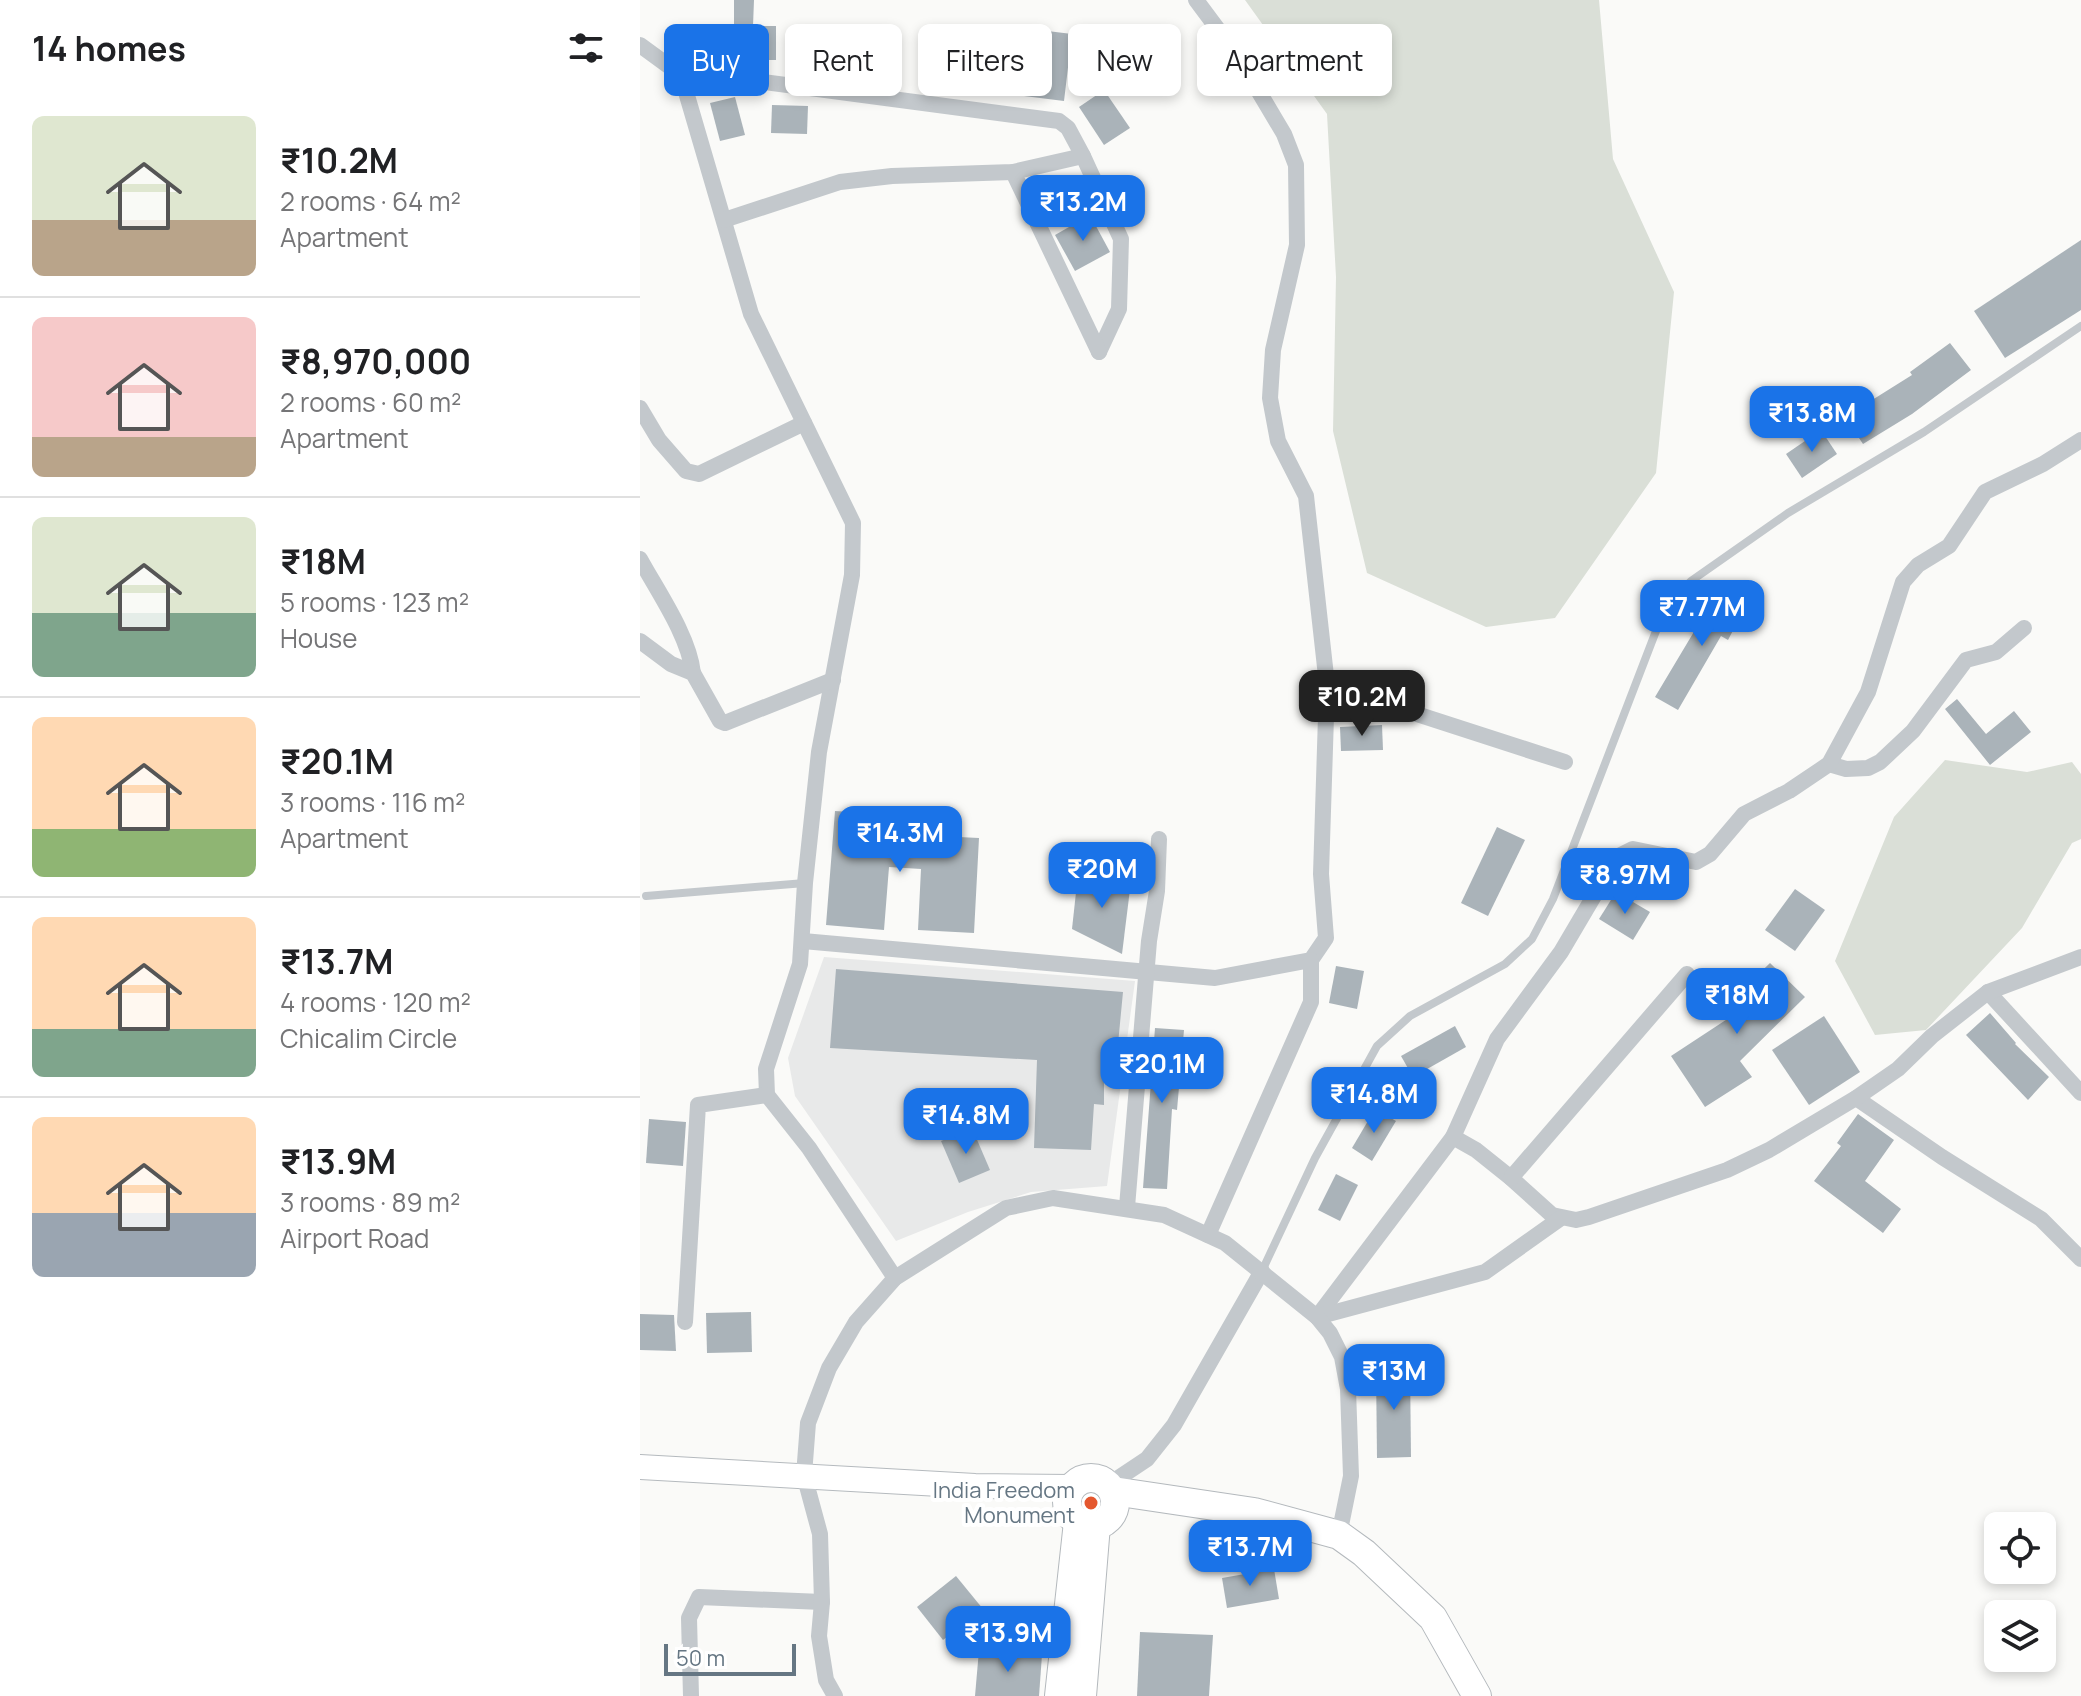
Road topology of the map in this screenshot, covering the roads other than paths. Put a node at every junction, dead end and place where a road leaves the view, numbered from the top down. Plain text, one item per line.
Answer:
1 (1196, 0) edge
2 (640, 45) edge
3 (664, 63) edge
4 (769, 82) edge
5 (687, 96) edge
6 (1083, 156) junction
7 (1013, 172) junction
8 (724, 220) junction
9 (2081, 326) edge
10 (640, 408) edge
11 (804, 423) junction
12 (2081, 440) edge
13 (640, 559) edge
14 (2024, 628) dead end
15 (640, 641) edge
16 (693, 673) junction
17 (833, 680) junction
18 (1327, 685) junction
19 (1565, 762) dead end
20 (1829, 764) junction
21 (1159, 839) dead end
22 (805, 883) junction
23 (646, 896) dead end
24 (803, 941) junction
25 (2081, 957) edge
26 (1311, 960) junction
27 (1147, 972) junction
28 (1687, 974) dead end
29 (1988, 992) junction
30 (2081, 1093) edge
31 (767, 1095) junction
32 (1856, 1098) junction
33 (1453, 1137) junction
34 (1511, 1178) junction
35 (1127, 1207) junction
36 (1561, 1218) junction
37 (1208, 1235) junction
38 (2081, 1259) edge
39 (1262, 1271) junction
40 (895, 1278) junction
41 (1317, 1317) junction
42 (685, 1322) dead end
43 (640, 1467) edge
44 (804, 1475) junction
45 (1092, 1504) junction
46 (1339, 1535) junction
47 (822, 1602) junction
48 (691, 1696) edge
49 (835, 1696) edge
50 (1059, 1696) edge
51 (1082, 1696) edge
52 (1477, 1696) edge

1 - 18 street
2 - 3 street
4 - 6 street
5 - 8 street
6 - 7 street
6 - 7 street
7 - 8 street
8 - 11 street
9 - 39 lane
10 - 11 street
11 - 17 street
12 - 20 street
13 - 16 street
14 - 20 street
15 - 16 street
16 - 17 street
17 - 22 street
18 - 19 street
18 - 26 street
20 - 33 street
21 - 27 street
22 - 23 lane
22 - 24 street
24 - 27 street
24 - 31 street
25 - 29 street
26 - 27 street
26 - 37 street
27 - 35 street
28 - 34 street
29 - 30 street
29 - 32 street
31 - 40 street
31 - 42 street
32 - 36 street
32 - 38 street
33 - 34 street
33 - 41 street
34 - 36 street
35 - 37 street
35 - 40 street
36 - 41 street
37 - 39 street
39 - 41 street
39 - 45 street
40 - 44 street
41 - 46 street
43 - 44 main road
44 - 45 main road
44 - 47 street
45 - 46 highway
45 - 50 highway
45 - 51 highway
46 - 52 highway
47 - 48 street
47 - 49 street

